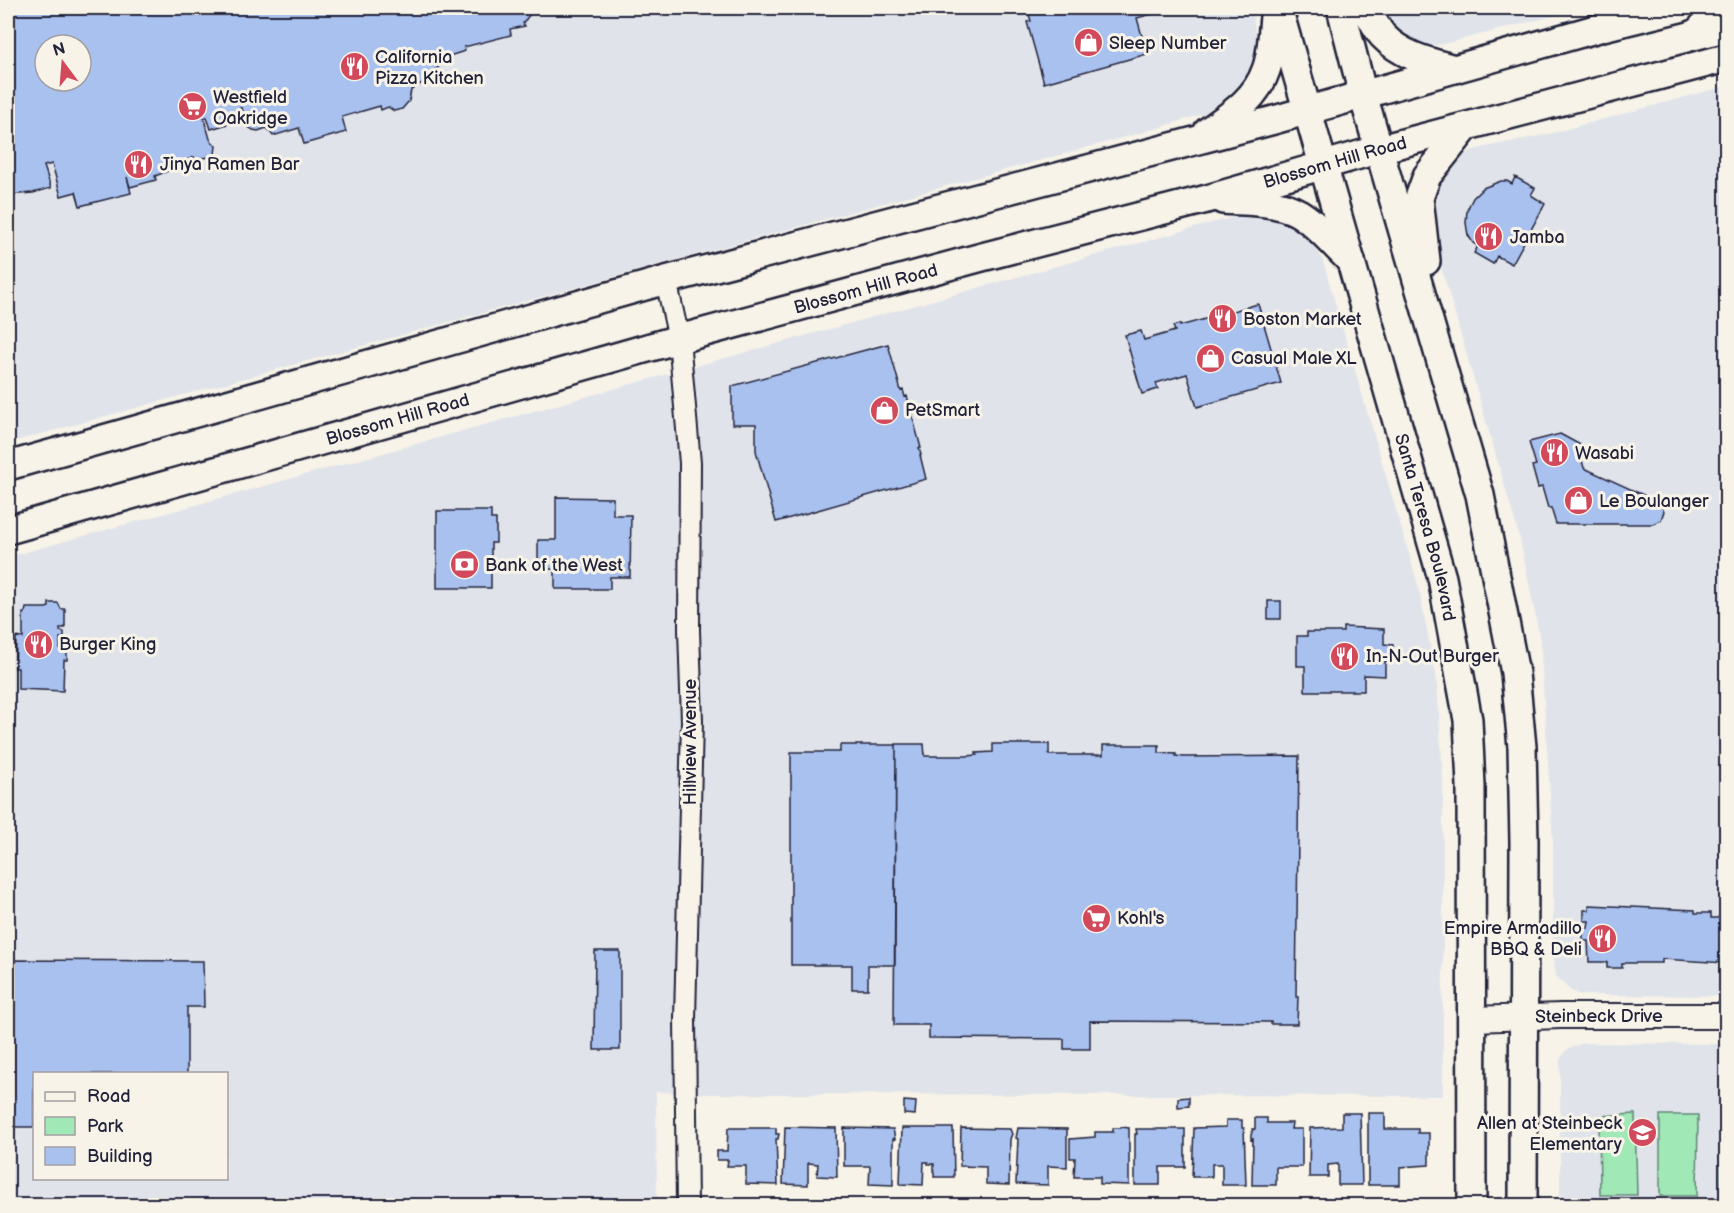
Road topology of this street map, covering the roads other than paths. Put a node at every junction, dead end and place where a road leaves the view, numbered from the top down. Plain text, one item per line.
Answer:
1 (1277, 8) edge
2 (1341, 8) edge
3 (1365, 8) edge
4 (1680, 8) edge
5 (1726, 58) edge
6 (1456, 69) junction
7 (1363, 95) junction
8 (1308, 110) junction
9 (1466, 127) junction
10 (1194, 141) junction
11 (1380, 149) junction
12 (1324, 165) junction
13 (1207, 199) junction
14 (1351, 261) junction
15 (666, 280) junction
16 (1434, 334) junction
17 (679, 339) junction
18 (8, 466) edge
19 (8, 530) edge
20 (1726, 1016) edge
21 (1524, 1017) junction
22 (1471, 1019) junction
23 (687, 1206) edge
24 (1472, 1206) edge
25 (1523, 1206) edge

1 - 8 main road, Santa Teresa Boulevard
1 - 10 main road
2 - 7 main road
3 - 6 main road
4 - 6 main road
5 - 9 main road, Blossom Hill Road
6 - 7 main road
7 - 8 main road
7 - 11 main road
8 - 10 main road
8 - 12 main road, Santa Teresa Boulevard
9 - 11 main road, Blossom Hill Road
9 - 16 main road
10 - 15 main road
11 - 12 main road, Blossom Hill Road
11 - 16 main road
12 - 13 main road, Blossom Hill Road
12 - 14 main road, Santa Teresa Boulevard
13 - 14 main road
13 - 17 main road, Blossom Hill Road
14 - 22 main road, Santa Teresa Boulevard
15 - 17 street, Hillview Avenue
15 - 18 main road
16 - 21 main road
17 - 19 main road, Blossom Hill Road
17 - 23 street, Hillview Avenue
20 - 21 street, Steinbeck Drive
21 - 22 street, Steinbeck Drive
21 - 25 main road
22 - 24 main road, Santa Teresa Boulevard

